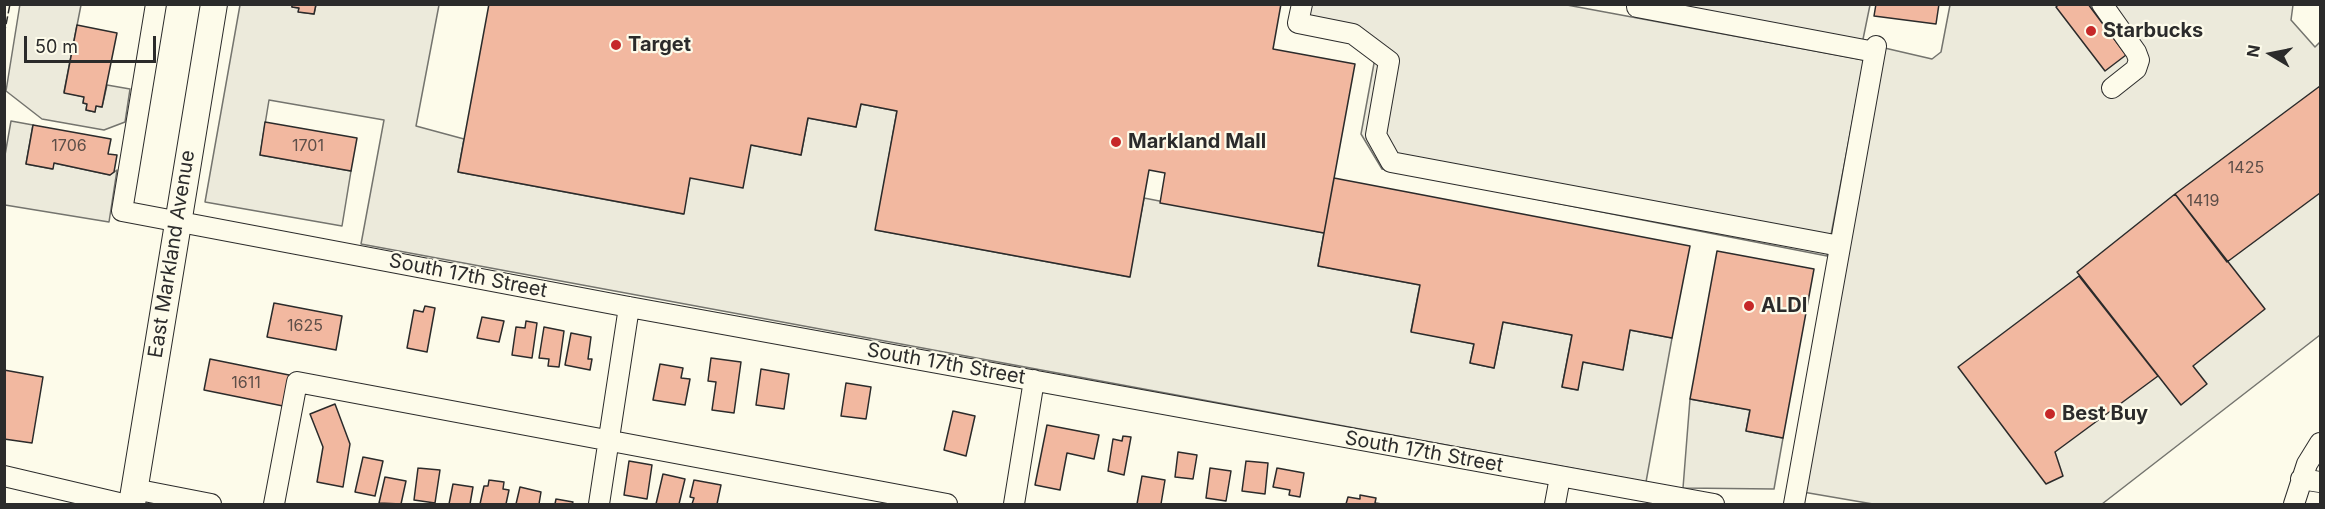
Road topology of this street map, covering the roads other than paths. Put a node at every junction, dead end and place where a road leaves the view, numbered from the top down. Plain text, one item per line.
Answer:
1 (156, 4) edge
2 (214, 4) edge
3 (1302, 4) edge
4 (2102, 4) edge
5 (1633, 5) edge
6 (2112, 88) dead end
7 (177, 223) junction
8 (1840, 246) junction
9 (629, 308) junction
10 (1034, 380) junction
11 (610, 442) junction
12 (2320, 443) edge
13 (4, 476) edge
14 (1560, 477) junction
15 (2311, 481) edge
16 (130, 499) edge
17 (212, 504) edge
18 (274, 504) edge
19 (599, 504) edge
20 (947, 504) edge
21 (1014, 504) edge
22 (1555, 504) edge
23 (1714, 504) edge
24 (1794, 504) edge
25 (2294, 504) edge

1 - 7 street, South 17th Street
2 - 7 main road, East Markland Avenue
3 - 8 street
4 - 6 street
5 - 8 street
7 - 9 street, South 17th Street
7 - 16 main road, East Markland Avenue
8 - 24 street
9 - 10 street, South 17th Street
9 - 11 street
10 - 14 street, South 17th Street
10 - 21 street
11 - 18 street
11 - 19 street
11 - 20 street
12 - 15 street
13 - 16 street
14 - 22 street
14 - 23 street, South 17th Street
15 - 25 street
16 - 17 street

